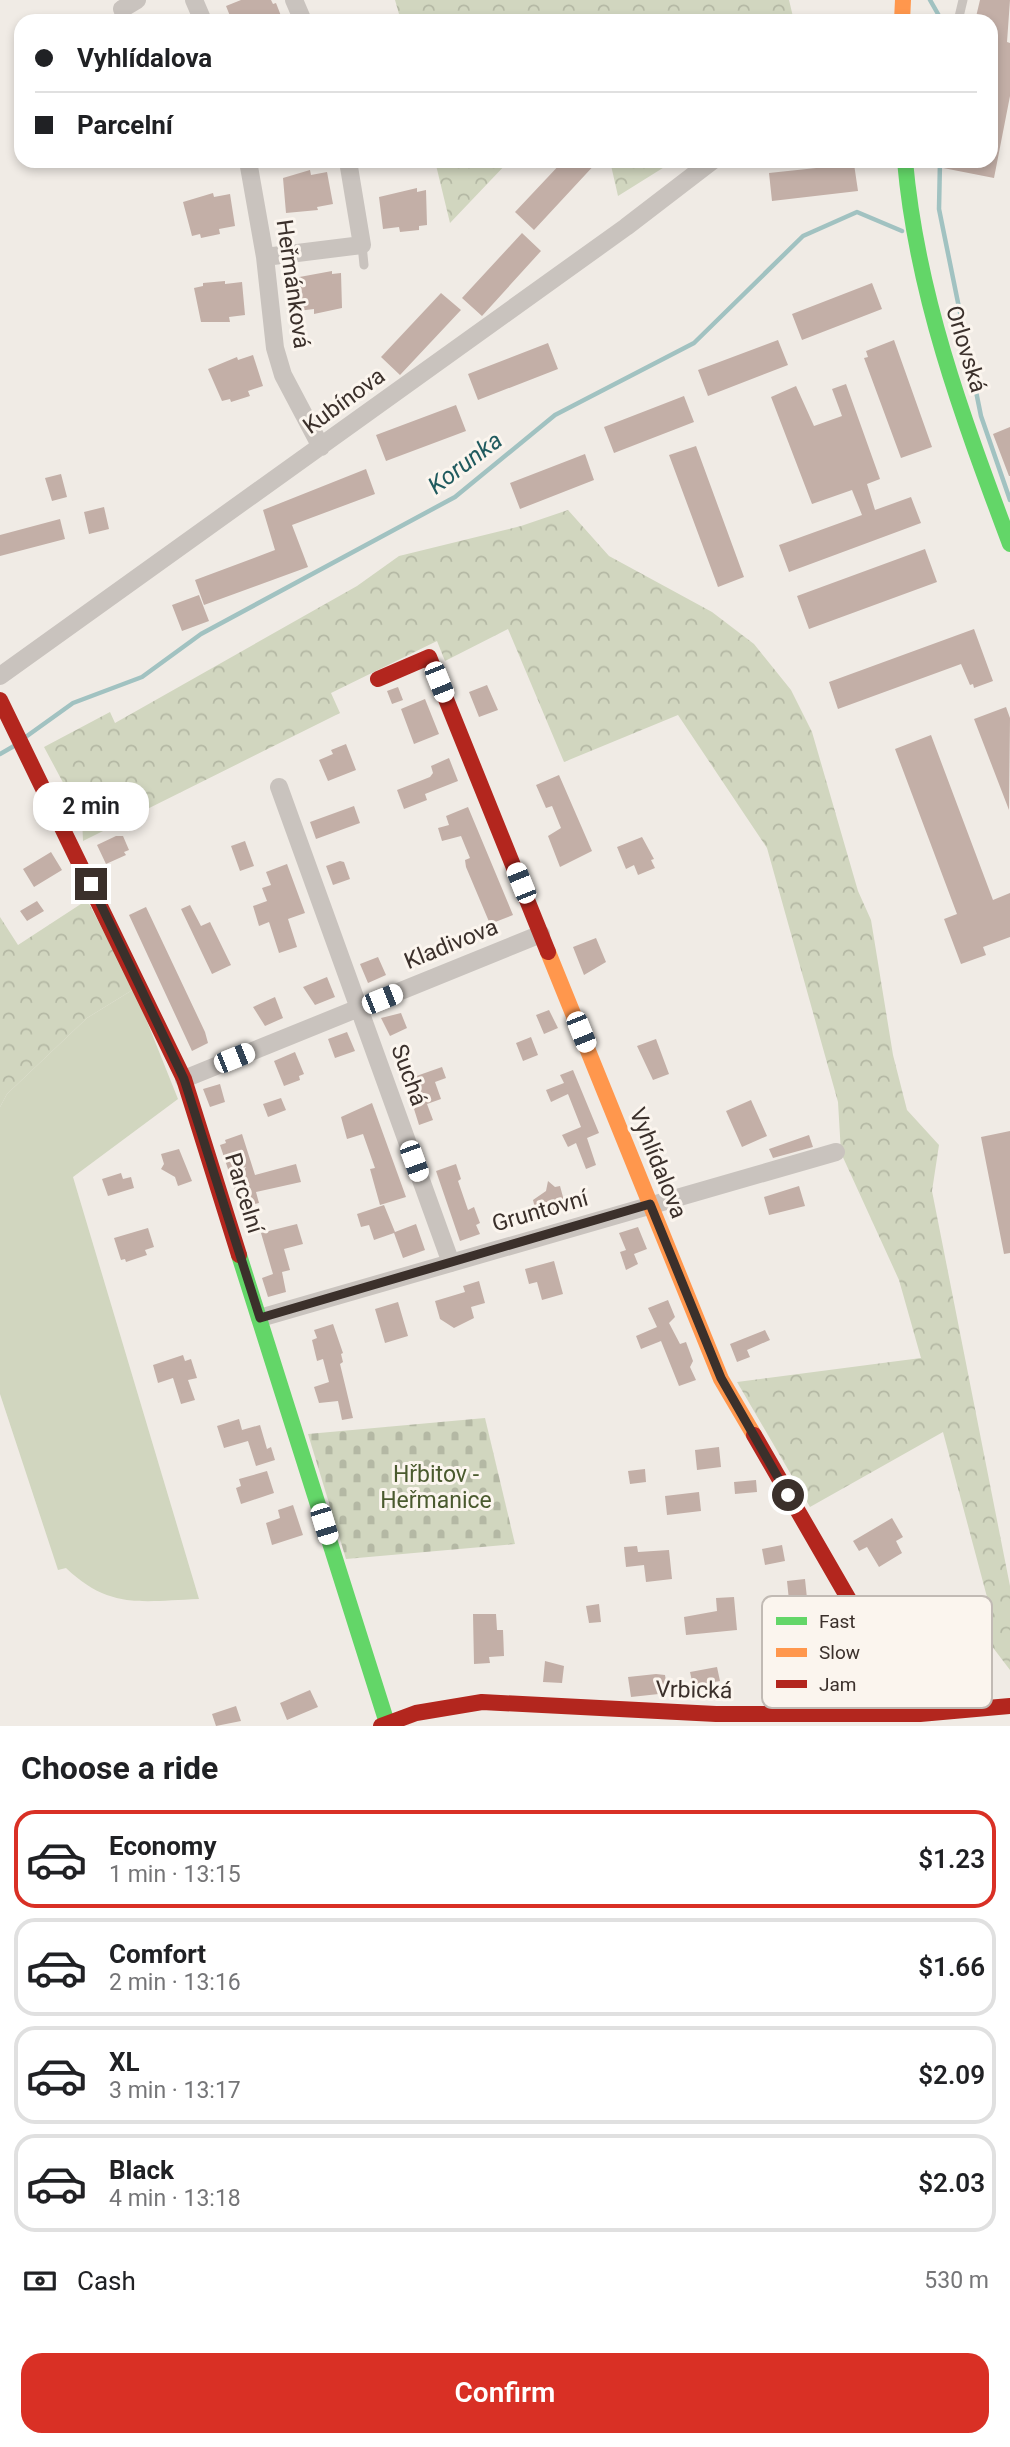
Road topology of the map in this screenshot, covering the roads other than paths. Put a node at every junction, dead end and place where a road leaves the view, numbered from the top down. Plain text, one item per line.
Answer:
1 (249, 168) edge
2 (349, 168) edge
3 (703, 168) edge
4 (905, 168) edge
5 (362, 245) junction
6 (265, 257) junction
7 (363, 265) dead end
8 (321, 447) junction
9 (1010, 544) edge
10 (0, 676) edge
11 (378, 680) dead end
12 (0, 700) edge
13 (279, 787) dead end
14 (541, 934) junction
15 (359, 1008) junction
16 (184, 1079) junction
17 (835, 1152) dead end
18 (650, 1204) junction
19 (450, 1262) junction
20 (260, 1318) junction
21 (847, 1596) edge
22 (1010, 1706) edge
23 (912, 1708) edge
24 (915, 1714) junction
25 (384, 1725) edge

1 - 6 street, Heřmánková
2 - 5 street
3 - 8 street, Kubínova
4 - 9 street, Orlovská
5 - 6 street
5 - 7 lane
6 - 8 street, Heřmánková
8 - 10 street, Kubínova
11 - 14 street, Vyhlídalova
12 - 16 street, Parcelní
13 - 15 street, Suchá
14 - 15 street, Kladivova
14 - 18 street, Vyhlídalova
15 - 16 street, Kladivova
15 - 19 street, Suchá
16 - 20 street, Parcelní
17 - 18 street, Gruntovní
18 - 19 street, Gruntovní
18 - 21 street, Vyhlídalova
19 - 20 street, Gruntovní
20 - 25 street, Parcelní
22 - 24 street, Vrbická
23 - 24 street, Vyhlídalova
24 - 25 street, Vrbická

